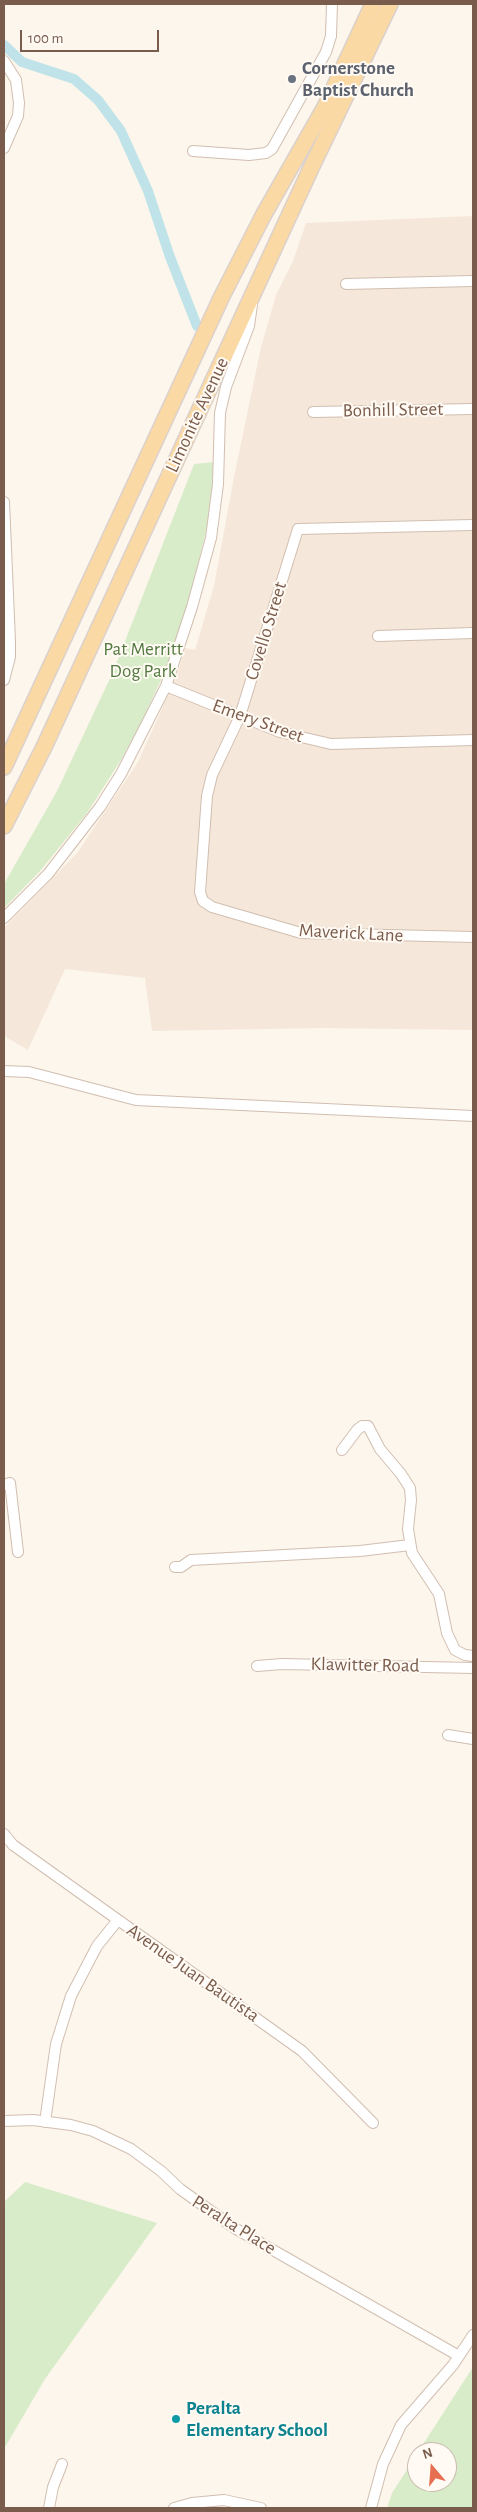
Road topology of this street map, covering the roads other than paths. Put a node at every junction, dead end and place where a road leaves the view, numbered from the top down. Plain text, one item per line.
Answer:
1 (332, 4) edge
2 (373, 4) edge
3 (390, 4) edge
4 (4, 61) edge
5 (4, 148) edge
6 (193, 150) dead end
7 (473, 281) edge
8 (346, 284) dead end
9 (255, 289) junction
10 (473, 409) edge
11 (313, 412) dead end
12 (4, 502) edge
13 (473, 525) edge
14 (473, 633) edge
15 (378, 636) dead end
16 (4, 680) edge
17 (166, 686) junction
18 (240, 716) junction
19 (473, 740) edge
20 (4, 767) edge
21 (4, 826) edge
22 (203, 902) joint
23 (4, 918) edge
24 (473, 938) edge
25 (4, 1071) edge
26 (473, 1116) edge
27 (342, 1450) dead end
28 (4, 1485) edge
29 (410, 1545) junction
30 (18, 1552) dead end
31 (175, 1567) dead end
32 (462, 1653) junction
33 (473, 1656) edge
34 (257, 1666) dead end
35 (460, 1667) junction
36 (473, 1668) edge
37 (448, 1735) dead end
38 (473, 1739) edge
39 (4, 1834) edge
40 (118, 1920) junction
41 (4, 2121) edge
42 (45, 2122) junction
43 (373, 2123) dead end
44 (473, 2335) edge
45 (459, 2356) junction
46 (62, 2464) dead end
47 (49, 2508) edge
48 (174, 2508) edge
49 (261, 2508) edge
50 (371, 2508) edge

1 - 6 street
2 - 20 main road, Limonite Avenue
3 - 9 main road, Limonite Avenue
4 - 5 street
7 - 8 street
9 - 17 street
9 - 21 main road, Limonite Avenue
10 - 11 street, Bonhill Street
12 - 16 street
13 - 18 street, Covello Street
14 - 15 street
17 - 18 street, Emery Street
17 - 23 street
18 - 19 street, Emery Street
18 - 22 street, Covello Street
22 - 24 street, Maverick Lane
25 - 26 street
27 - 29 street
28 - 30 street
29 - 31 street
29 - 32 street
32 - 33 street
32 - 35 street
34 - 35 street, Klawitter Road
35 - 36 street, Klawitter Road
37 - 38 street
39 - 40 street, Avenue Juan Bautista
40 - 42 street
40 - 43 street, Avenue Juan Bautista
41 - 42 street, Peralta Place
42 - 45 street, Peralta Place
44 - 45 street
45 - 50 street
46 - 47 street
48 - 49 street

